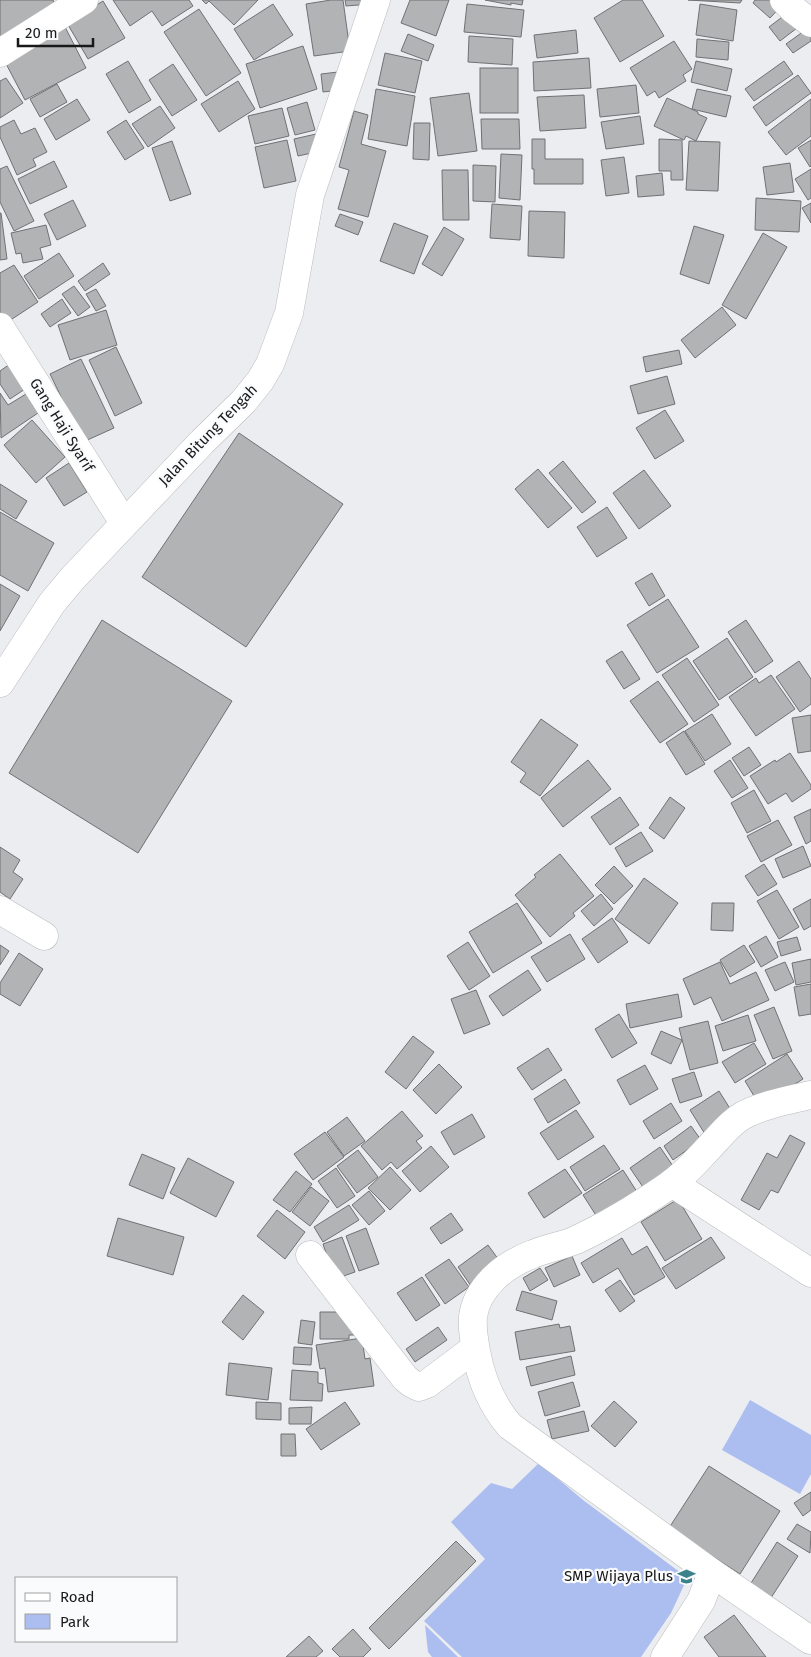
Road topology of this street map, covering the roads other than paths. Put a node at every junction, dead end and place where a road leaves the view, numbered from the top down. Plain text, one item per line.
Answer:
1 (84, 0) edge
2 (376, 0) edge
3 (784, 0) edge
4 (811, 23) edge
5 (0, 53) edge
6 (0, 327) edge
7 (124, 523) junction
8 (0, 684) edge
9 (0, 910) edge
10 (44, 936) dead end
11 (811, 1095) edge
12 (672, 1183) junction
13 (310, 1255) dead end
14 (811, 1274) edge
15 (475, 1348) junction
16 (712, 1573) junction
17 (810, 1640) edge
18 (665, 1657) edge

1 - 5 street
2 - 7 street, Jalan Bitung Tengah
3 - 4 street
6 - 7 street, Gang Haji Syarif
7 - 8 street, Jalan Bitung Tengah
9 - 10 street
11 - 12 street
12 - 14 street
12 - 15 street
13 - 15 street
15 - 16 street
16 - 17 street
16 - 18 street

